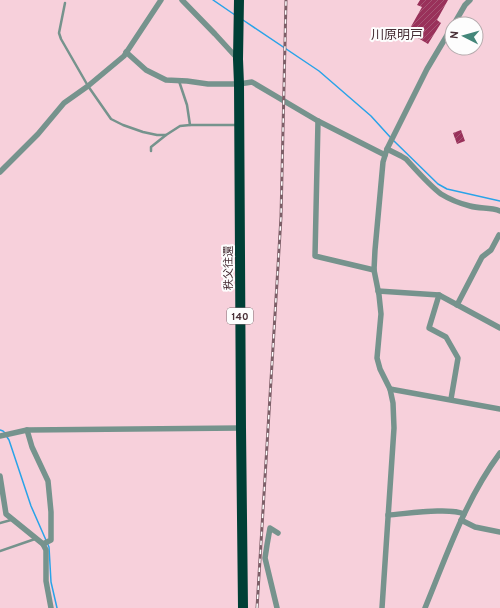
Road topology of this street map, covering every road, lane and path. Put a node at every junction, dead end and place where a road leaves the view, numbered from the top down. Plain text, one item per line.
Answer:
1 (162, 0) edge
2 (182, 0) edge
3 (239, 0) edge
4 (470, 0) edge
5 (65, 3) dead end
6 (459, 16) edge
7 (444, 40) edge
8 (126, 52) junction
9 (238, 59) junction
10 (179, 80) junction
11 (239, 84) junction
12 (88, 86) junction
13 (318, 121) junction
14 (190, 125) junction
15 (239, 125) junction
16 (166, 135) junction
17 (151, 150) dead end
18 (386, 152) junction
19 (0, 172) edge
20 (500, 211) edge
21 (500, 234) edge
22 (374, 270) junction
23 (378, 292) junction
24 (439, 295) junction
25 (457, 305) junction
26 (500, 328) edge
27 (390, 389) junction
28 (451, 399) junction
29 (500, 409) edge
30 (240, 428) junction
31 (27, 430) junction
32 (0, 436) edge
33 (500, 453) edge
34 (0, 476) edge
35 (388, 515) junction
36 (463, 517) junction
37 (13, 519) junction
38 (0, 522) edge
39 (500, 532) edge
40 (278, 533) dead end
41 (36, 538) junction
42 (46, 543) junction
43 (0, 551) edge
44 (51, 608) edge
45 (243, 608) edge
46 (277, 608) edge
47 (382, 608) edge
48 (425, 608) edge

1 - 8 street
2 - 9 street
3 - 9 highway, 秩父往還 / 140
4 - 6 street
5 - 12 lane
7 - 18 street
8 - 10 street
8 - 12 street
9 - 11 highway, 秩父往還 / 140
10 - 11 street
10 - 14 lane
11 - 13 street
11 - 15 highway, 秩父往還 / 140
12 - 16 lane
12 - 19 street
13 - 18 street
13 - 22 street
14 - 15 lane
14 - 16 lane
15 - 30 highway, 秩父往還 / 140
16 - 17 lane
18 - 20 street
18 - 22 street
21 - 25 street
22 - 23 street
23 - 24 street
23 - 27 street
24 - 25 street
24 - 28 street
25 - 26 street
27 - 28 street
27 - 35 street
28 - 29 street
30 - 31 street
30 - 45 highway, 秩父往還 / 140
31 - 32 street
31 - 42 street
33 - 36 street
34 - 37 street
35 - 36 street
35 - 47 street
36 - 39 street
36 - 48 street
37 - 38 lane
37 - 41 street
40 - 46 street
41 - 42 street
41 - 43 lane
42 - 44 street

